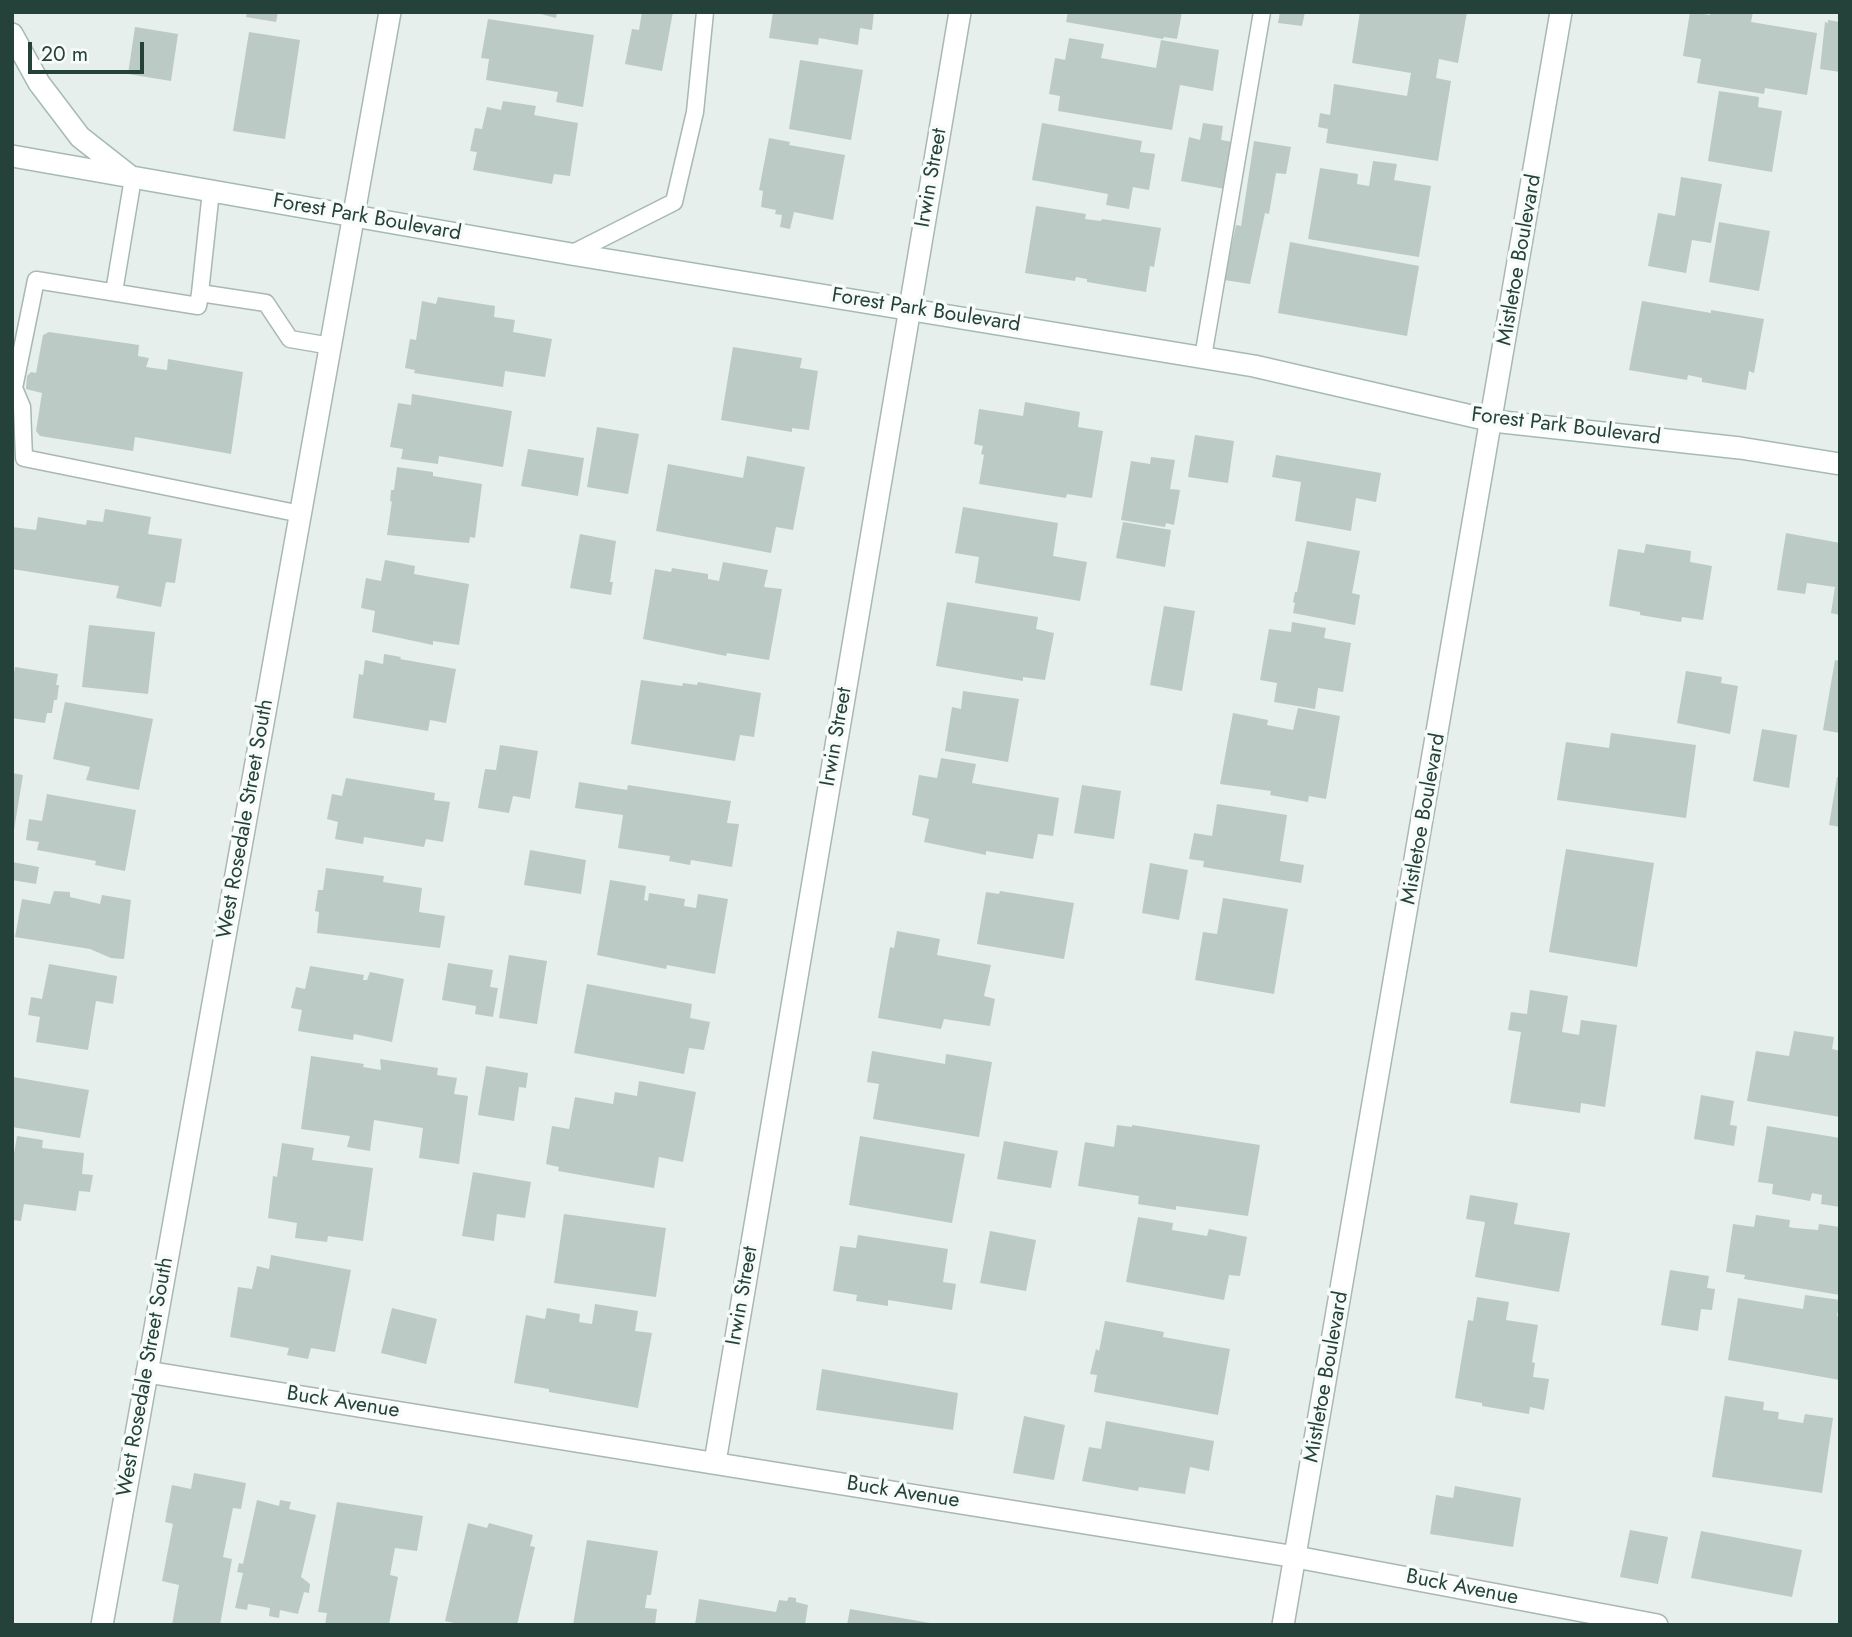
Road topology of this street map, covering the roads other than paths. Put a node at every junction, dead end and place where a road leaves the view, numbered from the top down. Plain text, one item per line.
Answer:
1 (390, 12) edge
2 (705, 12) edge
3 (960, 12) edge
4 (1262, 12) edge
5 (1561, 12) edge
6 (12, 34) edge
7 (12, 156) edge
8 (133, 178) junction
9 (211, 191) junction
10 (354, 214) junction
11 (571, 254) junction
12 (114, 292) junction
13 (200, 293) junction
14 (911, 308) junction
15 (331, 346) junction
16 (1203, 357) junction
17 (1493, 421) junction
18 (1840, 464) edge
19 (301, 514) junction
20 (147, 1372) junction
21 (715, 1462) junction
22 (1296, 1557) junction
23 (102, 1625) edge
24 (1283, 1625) edge
25 (1657, 1625) edge

1 - 10 street, West Rosedale Street South
2 - 11 lane
3 - 14 street, Irwin Street
4 - 16 lane
5 - 17 street, Mistletoe Boulevard
6 - 8 street
7 - 8 street, Forest Park Boulevard
8 - 9 street, Forest Park Boulevard
8 - 12 lane
9 - 10 street, Forest Park Boulevard
9 - 13 lane
10 - 11 street, Forest Park Boulevard
10 - 15 street, West Rosedale Street South
11 - 14 street, Forest Park Boulevard
12 - 13 lane
12 - 19 lane
13 - 15 lane
14 - 16 street, Forest Park Boulevard
14 - 21 street, Irwin Street
15 - 19 street, West Rosedale Street South
16 - 17 street, Forest Park Boulevard
17 - 18 street, Forest Park Boulevard
17 - 22 street, Mistletoe Boulevard
19 - 20 street, West Rosedale Street South
20 - 21 street, Buck Avenue
20 - 23 street, West Rosedale Street South
21 - 22 street, Buck Avenue
22 - 24 street, Mistletoe Boulevard
22 - 25 street, Buck Avenue

